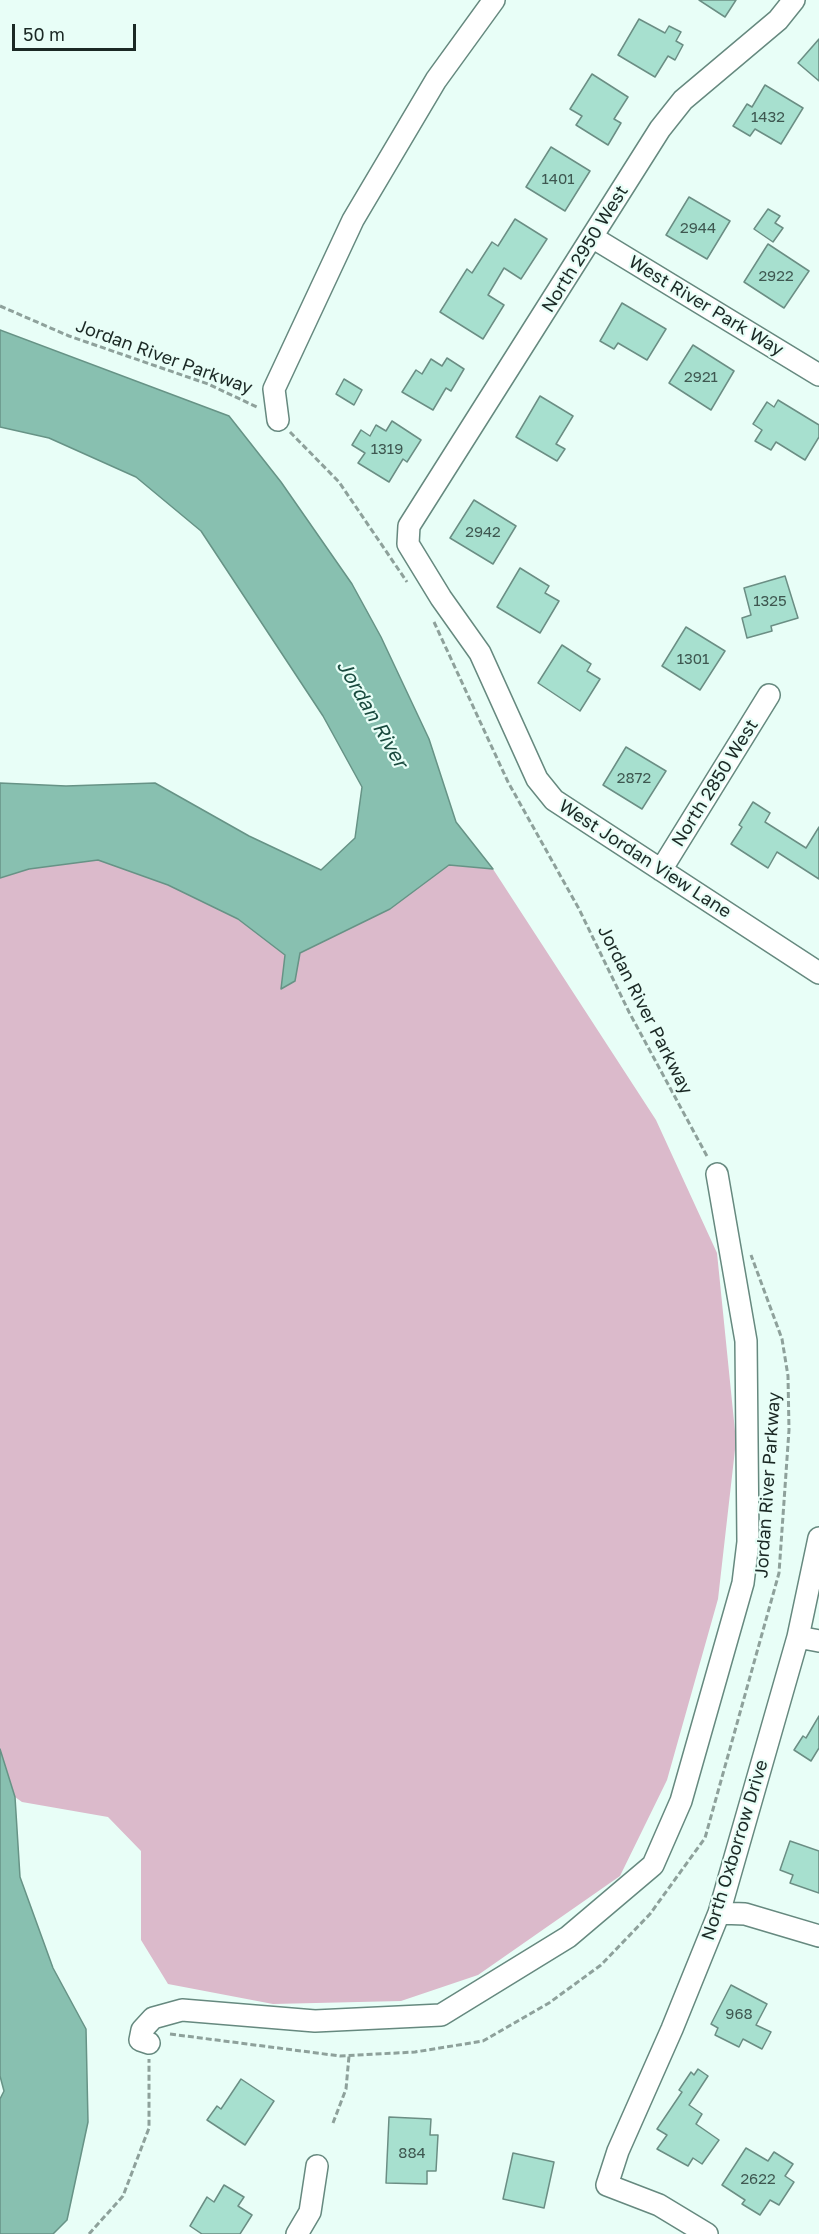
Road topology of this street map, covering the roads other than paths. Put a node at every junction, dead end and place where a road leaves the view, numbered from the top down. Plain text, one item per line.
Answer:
1 (494, 0) edge
2 (794, 0) edge
3 (592, 237) junction
4 (819, 375) edge
5 (278, 420) road end
6 (409, 526) joint
7 (769, 695) dead end
8 (661, 870) junction
9 (819, 973) edge
10 (717, 1174) road end
11 (819, 1538) edge
12 (798, 1637) junction
13 (819, 1641) edge
14 (719, 1913) junction
15 (819, 1936) edge
16 (149, 2043) road end
17 (317, 2166) dead end
18 (297, 2234) edge
19 (707, 2234) edge

1 - 5 street
2 - 3 street, North 2950 West
3 - 4 street, West River Park Way
3 - 6 street, North 2950 West
6 - 8 street, West Jordan View Lane
7 - 8 street, North 2850 West
8 - 9 street, West Jordan View Lane
10 - 16 street
11 - 12 street, North Oxborrow Drive
12 - 13 street
12 - 14 street, North Oxborrow Drive
14 - 15 street
14 - 19 street, North Oxborrow Drive
17 - 18 street

